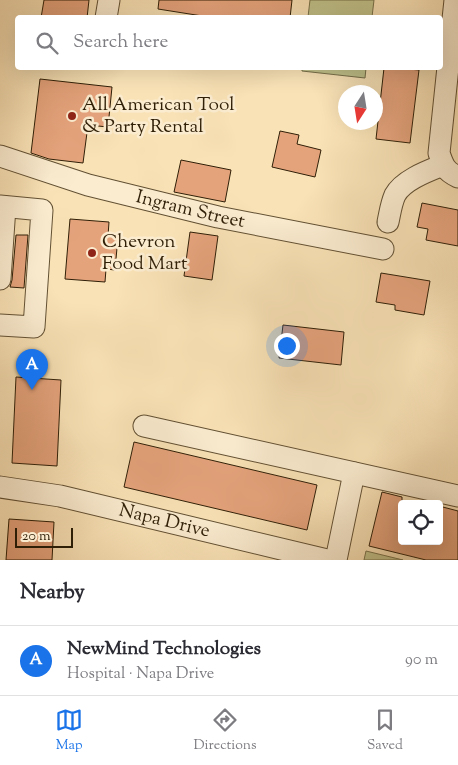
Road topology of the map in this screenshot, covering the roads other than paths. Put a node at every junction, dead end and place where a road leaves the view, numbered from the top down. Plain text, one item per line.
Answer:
1 (455, 0) edge
2 (453, 65) edge
3 (0, 156) edge
4 (450, 171) edge
5 (2, 207) edge
6 (388, 222) dead end
7 (383, 249) dead end
8 (0, 279) edge
9 (0, 324) edge
10 (144, 426) dead end
11 (354, 473) junction
12 (0, 487) edge
13 (458, 496) edge
14 (327, 560) edge
15 (336, 560) edge

1 - 2 street
2 - 4 street
3 - 7 street, Ingram Street
4 - 6 street
5 - 8 street
5 - 9 street
10 - 11 street
11 - 13 street
11 - 15 street
12 - 14 street, Napa Drive

